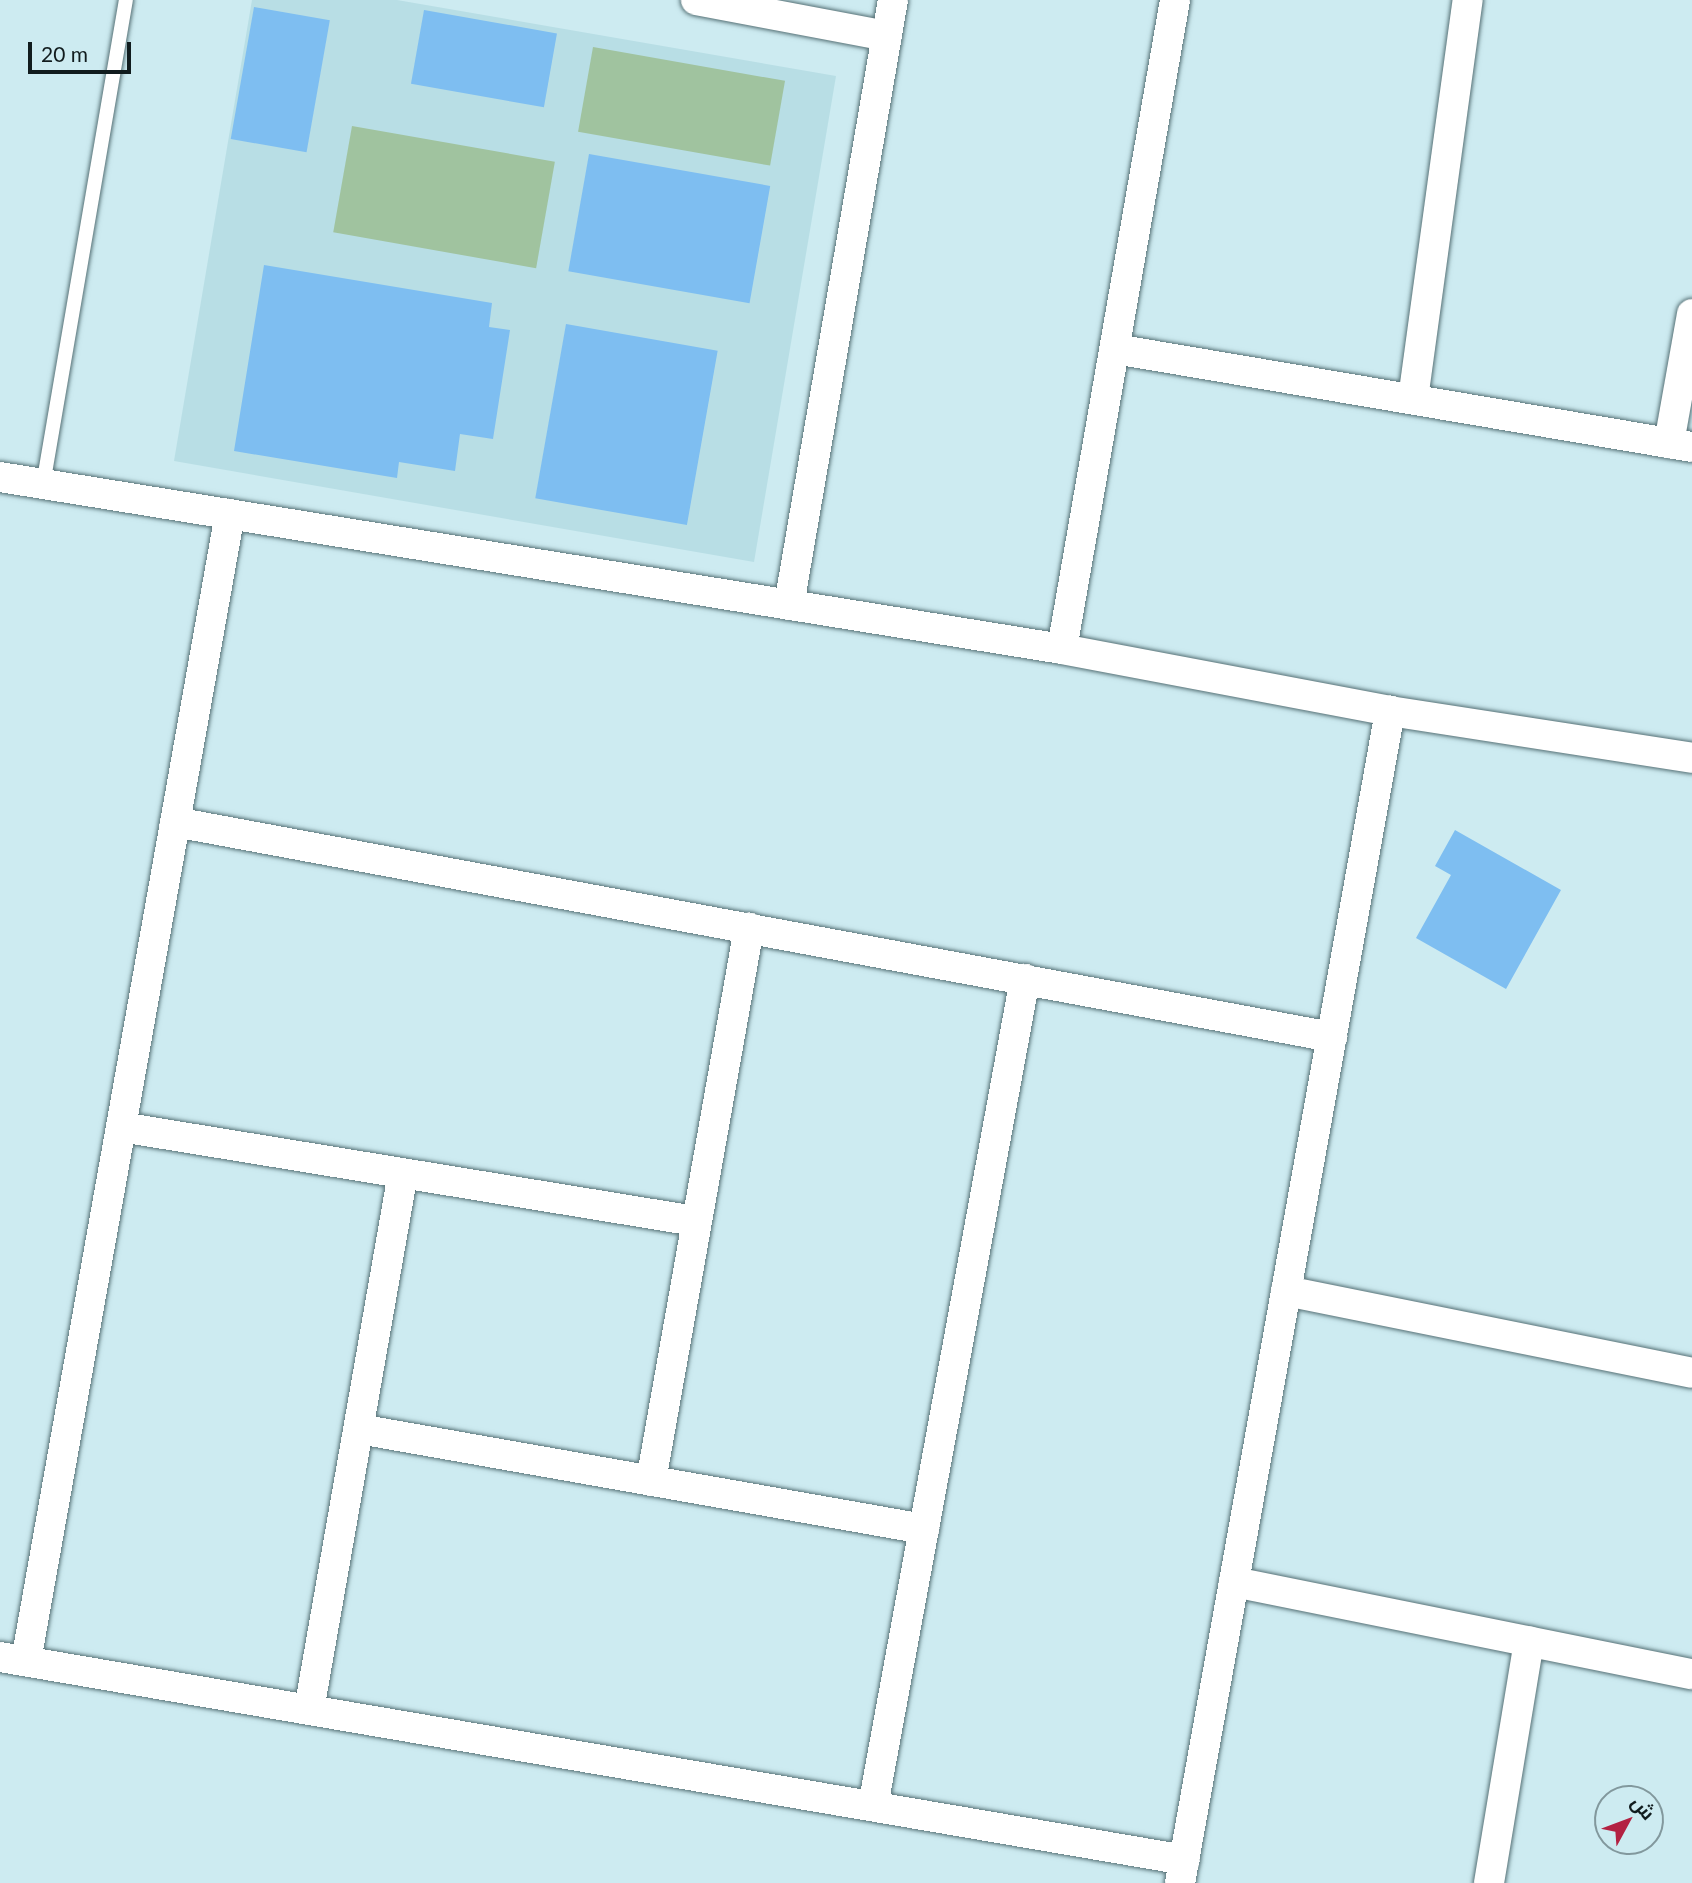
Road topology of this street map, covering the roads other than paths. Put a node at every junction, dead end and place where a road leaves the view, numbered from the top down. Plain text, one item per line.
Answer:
1 (126, 0) edge
2 (696, 0) edge
3 (893, 0) edge
4 (1175, 0) edge
5 (1468, 0) edge
6 (887, 36) junction
7 (1692, 314) edge
8 (1115, 349) junction
9 (1413, 399) junction
10 (1681, 445) edge
11 (0, 477) edge
12 (43, 485) junction
13 (230, 514) junction
14 (789, 605) junction
15 (1062, 649) junction
16 (1390, 711) junction
17 (1692, 758) edge
18 (175, 822) junction
19 (749, 928) junction
20 (1025, 979) junction
21 (1332, 1037) junction
22 (121, 1127) junction
23 (403, 1173) junction
24 (695, 1221) junction
25 (1286, 1291) junction
26 (1692, 1373) edge
27 (359, 1429) junction
28 (652, 1481) junction
29 (924, 1529) junction
30 (1234, 1582) junction
31 (1529, 1641) junction
32 (13, 1659) edge
33 (1692, 1674) edge
34 (309, 1710) junction
35 (873, 1806) junction
36 (1182, 1871) edge
37 (1489, 1883) edge

1 - 12 lane
2 - 6 street
3 - 6 street
4 - 8 street
5 - 9 street
6 - 14 street
7 - 10 street
8 - 9 street
8 - 15 street
9 - 10 street
11 - 12 street
12 - 13 street
13 - 14 street
13 - 18 street
14 - 15 street
15 - 16 street
16 - 17 street
16 - 21 street
18 - 19 street
18 - 22 street
19 - 20 street
19 - 24 street
20 - 21 street
20 - 29 street
21 - 25 street
22 - 23 street
22 - 32 street
23 - 24 street
23 - 27 street
24 - 28 street
25 - 26 street
25 - 30 street
27 - 28 street
27 - 34 street
28 - 29 street
29 - 35 street
30 - 31 street
30 - 36 street
31 - 33 street
31 - 37 street
32 - 34 street
34 - 35 street
35 - 36 street

